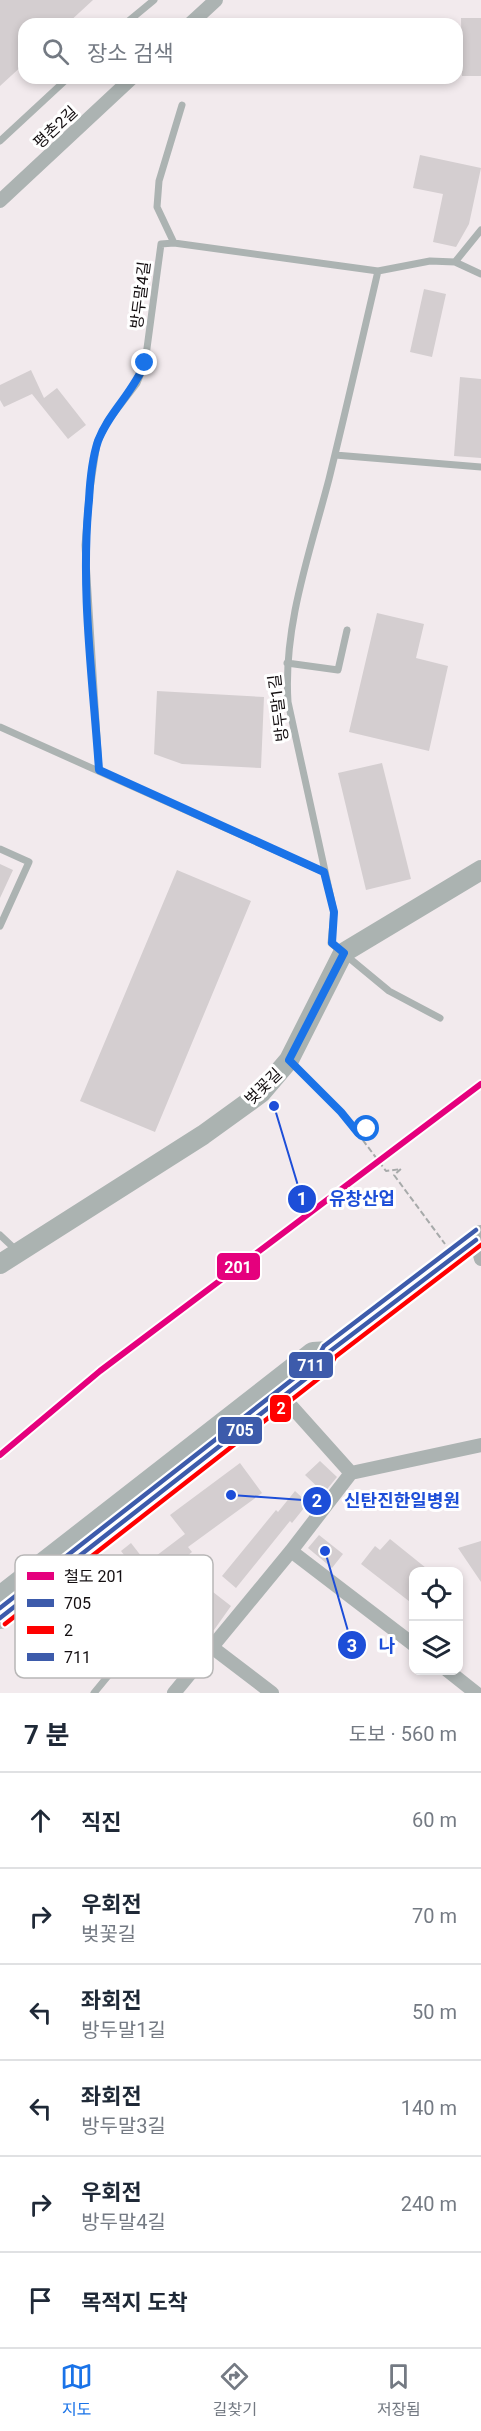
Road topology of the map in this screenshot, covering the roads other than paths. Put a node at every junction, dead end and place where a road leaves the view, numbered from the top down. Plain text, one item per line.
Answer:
1 (216, 0) edge
2 (149, 1) edge
3 (131, 18) edge
4 (196, 18) edge
5 (62, 84) edge
6 (126, 84) edge
7 (182, 105) dead end
8 (0, 141) edge
9 (0, 201) edge
10 (481, 230) edge
11 (174, 243) junction
12 (455, 262) junction
13 (378, 271) junction
14 (481, 274) edge
15 (335, 455) junction
16 (481, 467) edge
17 (347, 630) dead end
18 (287, 663) junction
19 (0, 727) edge
20 (99, 770) junction
21 (0, 849) edge
22 (481, 870) edge
23 (324, 872) junction
24 (0, 926) edge
25 (344, 953) junction
26 (440, 1018) dead end
27 (0, 1235) edge
28 (480, 1244) edge
29 (17, 1252) junction
30 (0, 1264) edge
31 (329, 1352) junction
32 (283, 1397) junction
33 (481, 1445) edge
34 (351, 1473) junction
35 (291, 1551) junction
36 (87, 1552) junction
37 (54, 1555) edge
38 (83, 1555) edge
39 (91, 1555) edge
40 (15, 1585) edge
41 (0, 1597) edge
42 (15, 1607) edge
43 (0, 1618) edge
44 (409, 1641) edge
45 (213, 1645) edge
46 (213, 1647) edge
47 (452, 1675) edge
48 (106, 1678) edge
49 (186, 1678) edge
50 (257, 1689) edge
51 (94, 1693) edge
52 (174, 1693) edge
53 (272, 1693) edge
54 (476, 1693) edge

1 - 4 street
2 - 3 lane
5 - 8 lane
6 - 9 street, 평촌2길
7 - 11 lane
10 - 12 lane
11 - 13 lane
11 - 20 lane, 방두말4길
12 - 13 lane
12 - 14 lane
13 - 15 lane, 방두말1길
15 - 16 lane
15 - 18 lane, 방두말1길
17 - 18 lane
18 - 23 lane, 방두말1길
19 - 20 lane
20 - 23 lane
21 - 24 lane
22 - 25 street
23 - 25 lane, 방두말1길
25 - 26 lane
25 - 29 street, 벚꽃길
27 - 29 lane
28 - 31 main road
29 - 30 street, 벚꽃길
31 - 32 main road
31 - 37 main road
32 - 34 street
32 - 36 main road
33 - 34 street
34 - 35 street
35 - 44 street
35 - 45 street
36 - 38 main road
36 - 39 street
40 - 41 main road
42 - 43 main road
46 - 50 street
47 - 54 street
48 - 51 lane
49 - 52 street
50 - 53 street

